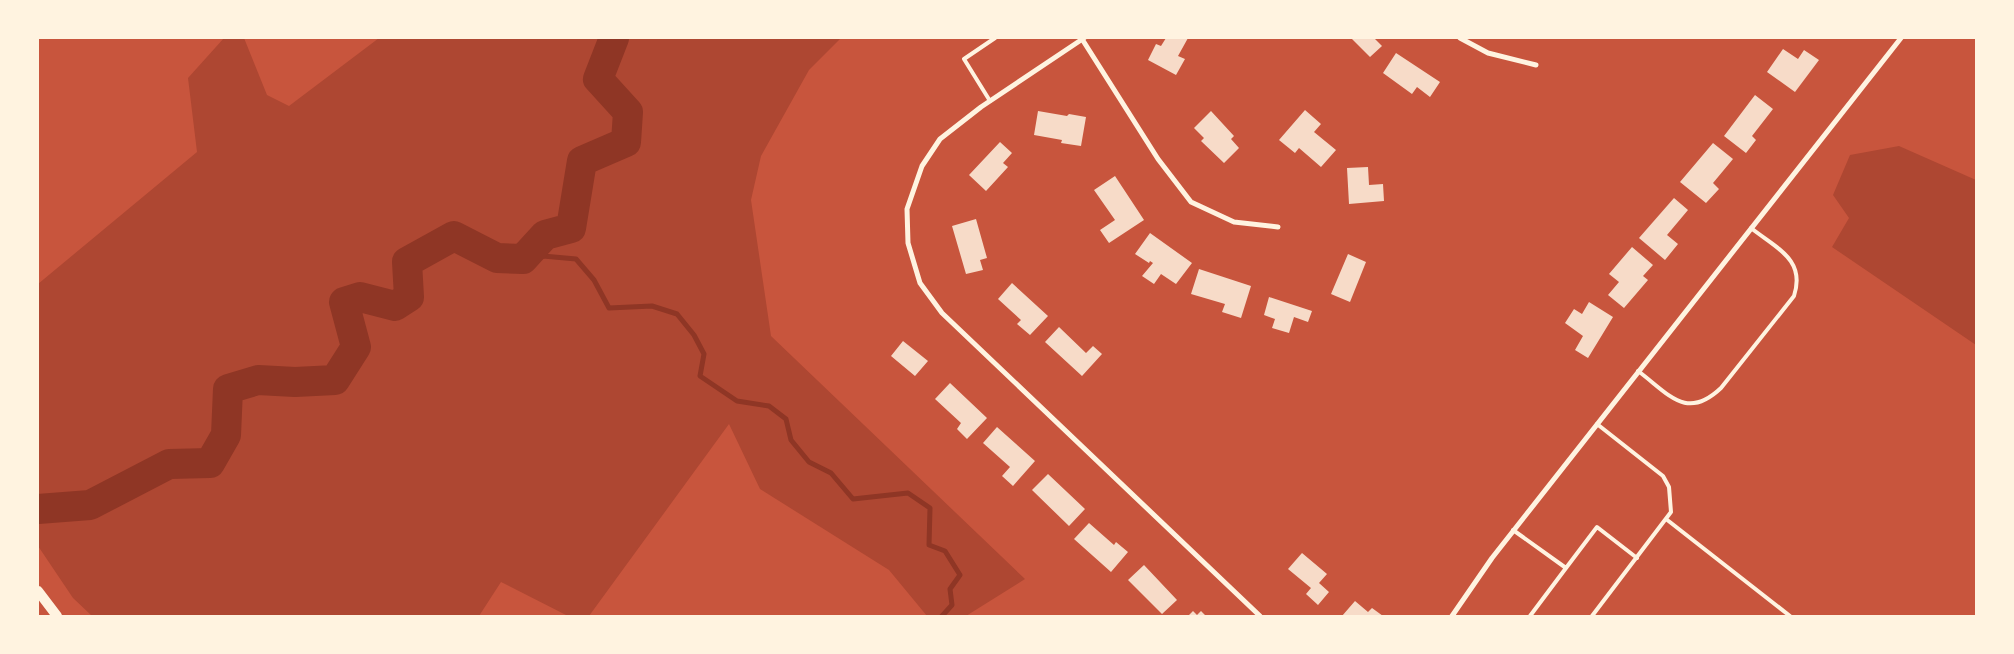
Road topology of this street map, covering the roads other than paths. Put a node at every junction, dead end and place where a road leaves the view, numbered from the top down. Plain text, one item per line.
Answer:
1 (995, 38) edge
2 (1083, 38) edge
3 (1460, 38) edge
4 (1901, 38) edge
5 (1536, 65) dead end
6 (990, 101) junction
7 (1278, 227) dead end
8 (1750, 228) junction
9 (1638, 371) junction
10 (1597, 424) junction
11 (1666, 519) junction
12 (1513, 530) junction
13 (1637, 558) junction
14 (1566, 568) junction
15 (38, 592) edge
16 (57, 616) edge
17 (1260, 616) edge
18 (1452, 616) edge
19 (1530, 616) edge
20 (1592, 616) edge
21 (1790, 616) edge

1 - 6 lane
2 - 6 street
2 - 7 street
3 - 5 street
4 - 8 street
6 - 17 street
8 - 9 street
8 - 9 lane
9 - 10 street
10 - 11 lane
10 - 12 street
11 - 13 lane
11 - 21 lane
12 - 14 lane
12 - 18 street
13 - 14 lane
13 - 20 lane
14 - 19 lane
15 - 16 main road

